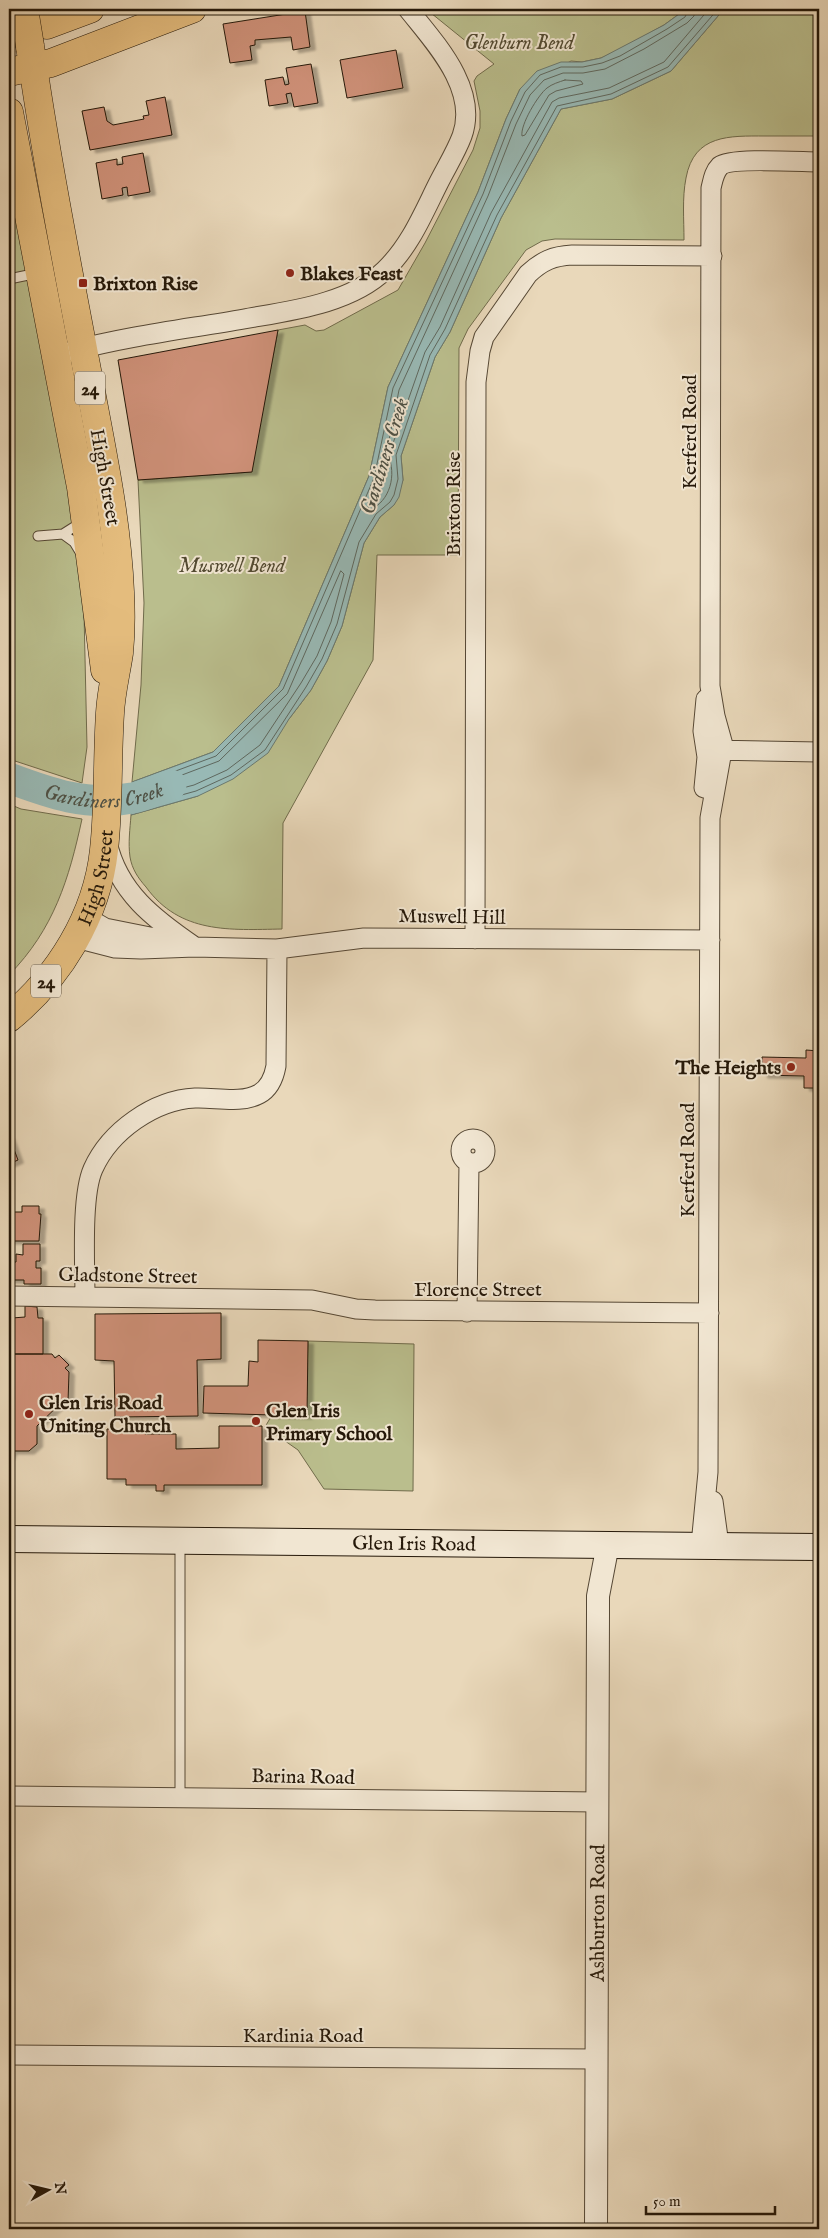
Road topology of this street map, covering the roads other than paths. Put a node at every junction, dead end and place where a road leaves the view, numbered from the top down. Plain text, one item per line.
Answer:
1 (24, 9) edge
2 (90, 9) edge
3 (192, 9) edge
4 (408, 9) edge
5 (47, 25) tunnel mouth
6 (25, 65) edge
7 (9, 112) edge
8 (819, 162) edge
9 (712, 256) junction
10 (53, 270) junction
11 (9, 279) edge
12 (83, 348) junction
13 (54, 356) junction
14 (86, 519) junction
15 (63, 534) junction
16 (38, 536) dead end
17 (92, 568) junction
18 (110, 711) junction
19 (715, 750) junction
20 (819, 752) edge
21 (106, 829) junction
22 (81, 928) junction
23 (475, 939) junction
24 (710, 940) junction
25 (195, 947) junction
26 (277, 949) junction
27 (9, 1018) edge
28 (469, 1163) dead end
29 (9, 1296) edge
30 (85, 1297) junction
31 (248, 1299) joint
32 (467, 1312) junction
33 (709, 1313) junction
34 (9, 1539) edge
35 (180, 1540) junction
36 (599, 1544) junction
37 (710, 1545) junction
38 (819, 1547) edge
39 (9, 1796) edge
40 (180, 1798) junction
41 (598, 1802) junction
42 (9, 2055) edge
43 (597, 2059) junction
44 (596, 2229) edge

1 - 6 main road, High Street / 24, bridge
2 - 5 main road
3 - 6 main road
4 - 12 street
6 - 10 main road, High Street / 24
7 - 10 main road, High Street / 24
8 - 9 street, Kerferd Road
9 - 19 street, Kerferd Road
9 - 23 street, Brixton Rise
10 - 11 lane
10 - 12 main road, High Street / 24
10 - 13 main road, High Street / 24
12 - 13 street
12 - 18 main road, High Street / 24
13 - 14 main road, High Street / 24
14 - 15 lane
14 - 17 main road, High Street / 24
15 - 16 lane
15 - 17 lane
17 - 18 main road, High Street / 24
18 - 21 main road, High Street / 24
19 - 20 street
19 - 24 street, Kerferd Road
21 - 22 main road, High Street / 24
21 - 25 street
22 - 25 street, Muswell Hill
22 - 27 main road, High Street / 24
23 - 24 street, Muswell Hill
23 - 26 street, Muswell Hill
24 - 33 street, Kerferd Road
25 - 26 street, Muswell Hill
26 - 30 street
28 - 32 street
29 - 30 street, Gladstone Street
30 - 31 street, Gladstone Street
31 - 32 street, Florence Street
32 - 33 street, Florence Street
33 - 37 street, Kerferd Road
34 - 35 main road, Glen Iris Road
35 - 36 main road, Glen Iris Road
35 - 40 lane
36 - 37 main road, Glen Iris Road
36 - 41 street, Ashburton Road
37 - 38 main road, Glen Iris Road
39 - 40 street, Barina Road
40 - 41 street, Barina Road
41 - 43 street, Ashburton Road
42 - 43 street, Kardinia Road
43 - 44 street, Ashburton Road

